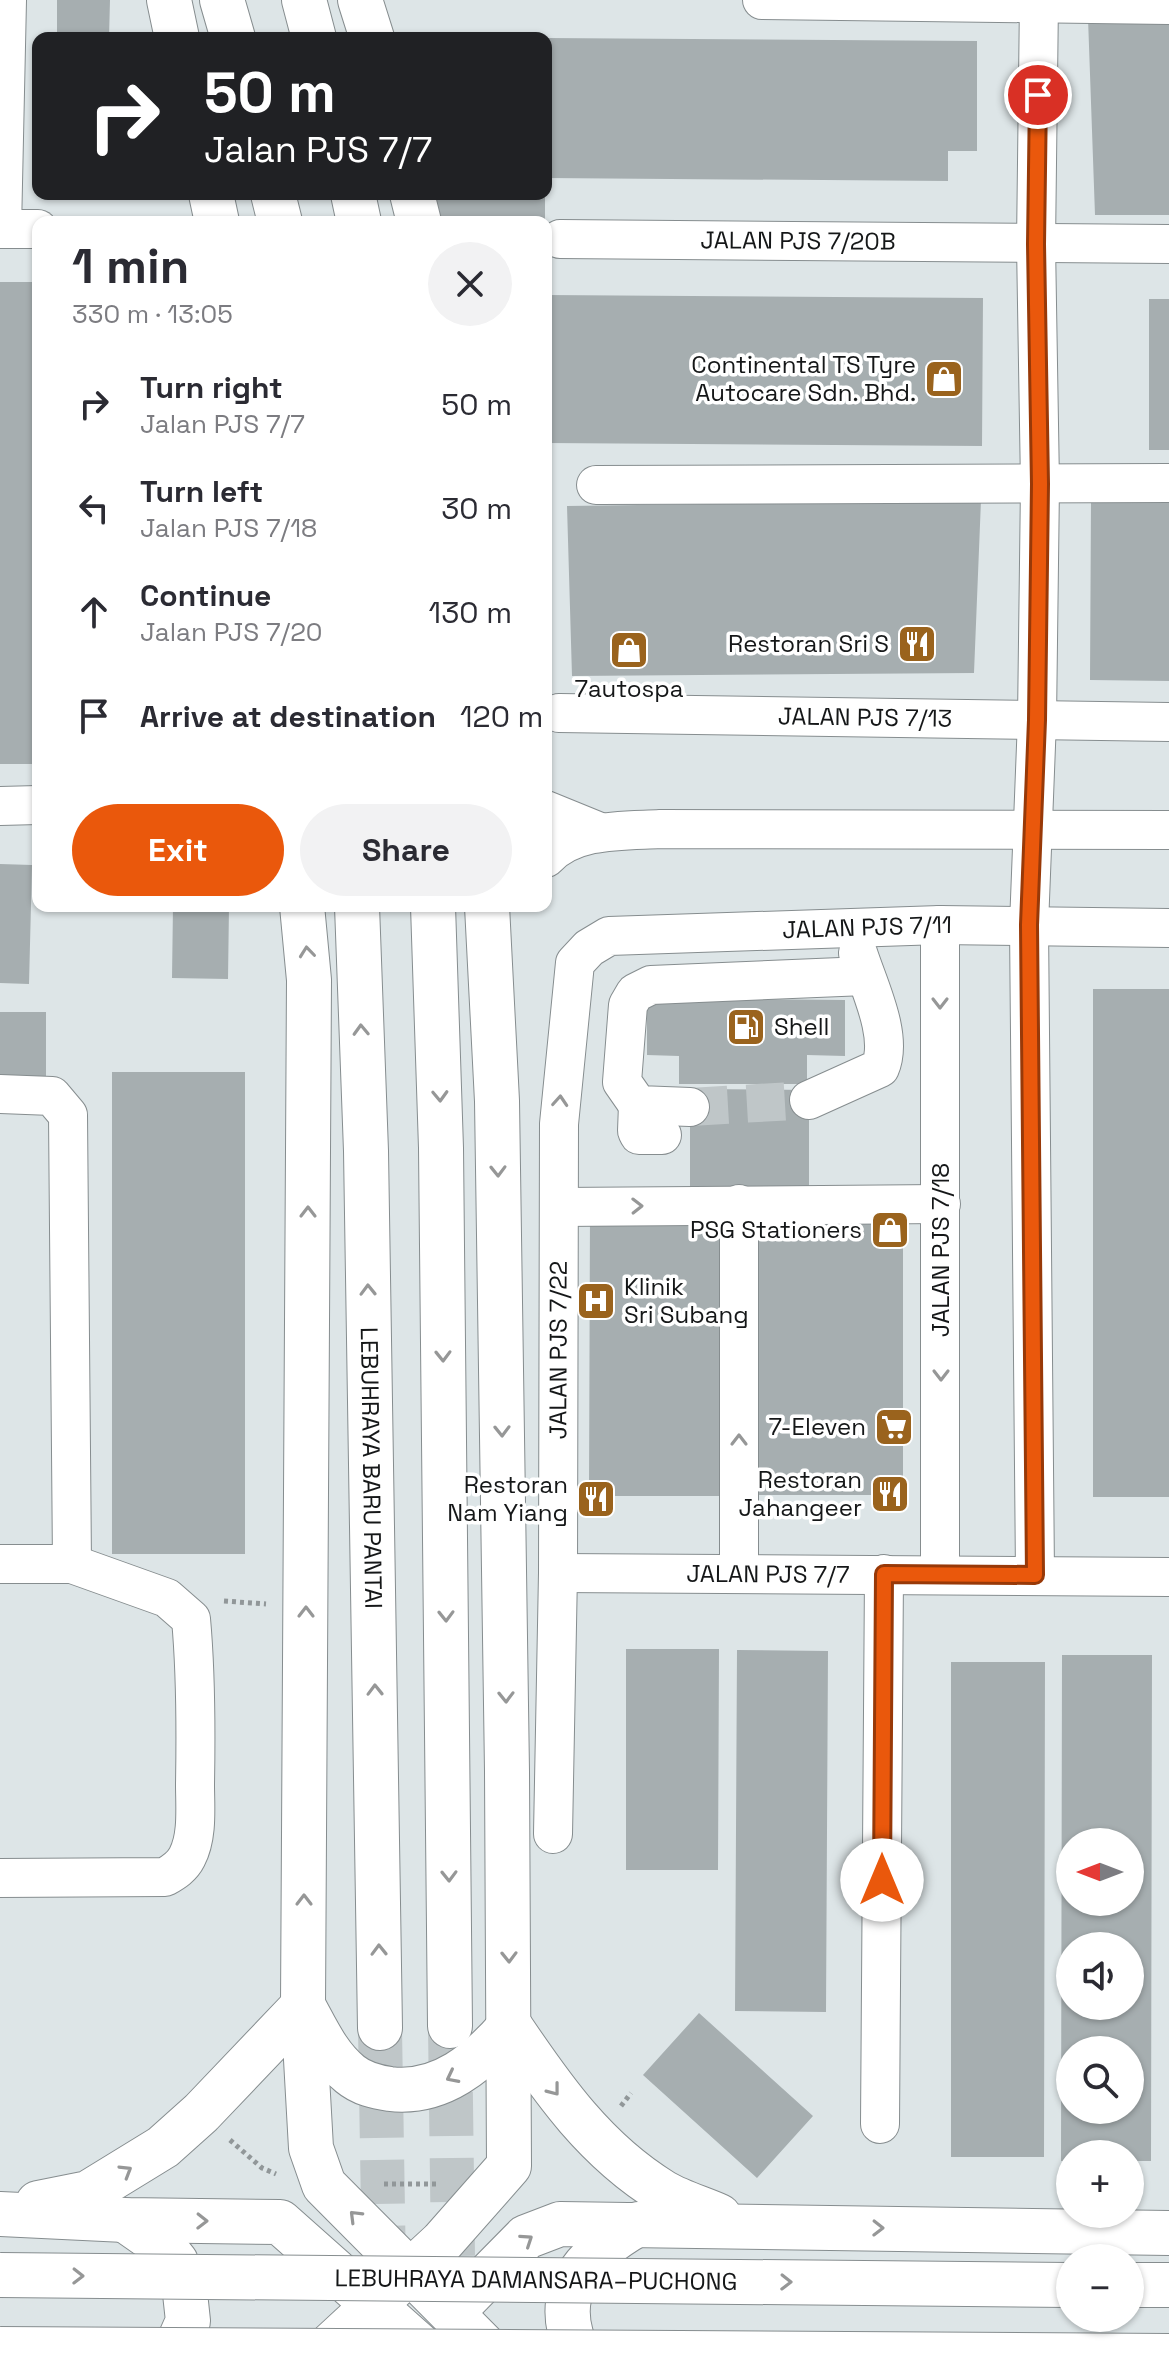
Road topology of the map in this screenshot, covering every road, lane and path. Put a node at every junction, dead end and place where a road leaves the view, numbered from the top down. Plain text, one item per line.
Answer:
1 (7, 0) edge
2 (169, 0) edge
3 (222, 0) edge
4 (304, 0) edge
5 (360, 0) edge
6 (762, 0) edge
7 (1039, 3) edge
8 (1169, 5) edge
9 (176, 32) edge
10 (231, 32) edge
11 (312, 32) edge
12 (370, 32) edge
13 (13, 229) edge
14 (560, 239) dead end
15 (1036, 244) junction
16 (1169, 244) edge
17 (1169, 483) edge
18 (1040, 484) junction
19 (596, 485) dead end
20 (559, 713) dead end
21 (1037, 720) junction
22 (1169, 722) edge
23 (32, 805) edge
24 (0, 806) edge
25 (552, 812) edge
26 (1032, 828) junction
27 (1169, 830) edge
28 (600, 832) junction
29 (552, 851) edge
30 (303, 912) edge
31 (357, 912) edge
32 (433, 912) edge
33 (487, 912) edge
34 (510, 912) edge
35 (940, 925) junction
36 (1029, 925) junction
37 (849, 927) junction
38 (1169, 928) edge
39 (490, 953) junction
40 (575, 963) joint
41 (865, 976) junction
42 (565, 1055) junction
43 (622, 1057) junction
44 (0, 1094) edge
45 (809, 1100) tunnel mouth
46 (638, 1105) junction
47 (690, 1107) tunnel mouth
48 (662, 1135) tunnel mouth
49 (739, 1204) junction
50 (941, 1204) junction
51 (559, 1207) junction
52 (0, 1564) edge
53 (72, 1564) junction
54 (558, 1573) junction
55 (739, 1574) junction
56 (884, 1574) junction
57 (940, 1575) junction
58 (1035, 1575) junction
59 (1169, 1577) edge
60 (553, 1834) dead end
61 (0, 1878) edge
62 (303, 2006) junction
63 (450, 2026) tunnel mouth
64 (510, 2026) junction
65 (380, 2028) tunnel mouth
66 (631, 2093) dead end
67 (201, 2113) junction
68 (880, 2124) dead end
69 (595, 2138) junction
70 (494, 2184) junction
71 (324, 2185) junction
72 (0, 2212) edge
73 (125, 2220) junction
74 (638, 2224) junction
75 (744, 2226) junction
76 (1169, 2233) edge
77 (410, 2271) junction
78 (0, 2275) edge
79 (1056, 2285) edge
80 (1144, 2285) edge
81 (1169, 2285) edge
82 (376, 2305) junction
83 (451, 2313) junction
84 (0, 2349) edge
85 (420, 2353) edge
86 (1169, 2356) edge
87 (172, 2357) edge
88 (318, 2357) edge
89 (495, 2357) edge
90 (580, 2357) edge

1 - 13 street
2 - 9 highway
3 - 10 highway
4 - 11 highway
5 - 12 highway
6 - 7 street
7 - 8 street
7 - 15 street
14 - 15 street, JALAN PJS 7/20B
15 - 16 street, JALAN PJS 7/20B
15 - 18 street
17 - 18 street
18 - 19 street
18 - 21 street
20 - 21 street, JALAN PJS 7/13
21 - 22 street, JALAN PJS 7/13
21 - 26 street
23 - 24 street
25 - 28 street
26 - 27 street
26 - 28 street
26 - 36 street
28 - 29 street
62 -> 30 highway
65 -> 31 highway, LEBUHRAYA BARU PANTAI
32 -> 63 highway
33 - 39 highway
34 - 39 street
35 - 36 street, JALAN PJS 7/11
35 - 37 street, JALAN PJS 7/11
35 -> 50 street, JALAN PJS 7/18
36 - 38 street, JALAN PJS 7/11
36 - 58 street
37 - 40 street, JALAN PJS 7/11
37 - 41 street
39 -> 64 highway
40 - 42 street, JALAN PJS 7/22
41 - 43 street
41 - 45 street
42 - 43 street
51 -> 42 street, JALAN PJS 7/22
43 - 46 street
44 - 53 street
46 - 47 street
46 - 48 street
49 - 50 street
51 -> 49 street
55 -> 49 street
50 -> 57 street, JALAN PJS 7/18
51 - 54 street, JALAN PJS 7/22
52 - 53 street
53 - 61 street
54 - 55 street, JALAN PJS 7/7
54 - 60 street, JALAN PJS 7/22
55 - 56 street, JALAN PJS 7/7
56 - 57 street, JALAN PJS 7/7
56 - 68 street
57 - 58 street, JALAN PJS 7/7
58 - 59 street, JALAN PJS 7/7
64 -> 62 highway
62 - 67 highway
62 - 71 highway
64 -> 69 highway
64 - 70 highway
66 - 69 path
67 - 71 path
72 -> 67 highway
69 - 75 highway
70 - 71 path
70 - 77 highway
77 -> 71 highway
72 - 73 highway
73 -> 82 highway
73 - 87 highway
74 - 75 highway
83 -> 74 highway
74 - 90 highway
75 -> 76 highway
77 - 82 highway
77 - 83 highway
78 -> 79 highway, LEBUHRAYA DAMANSARA–PUCHONG, bridge
80 - 81 highway
82 - 85 highway
82 - 88 highway
83 - 85 highway
83 - 89 highway
84 - 86 highway, bridge

